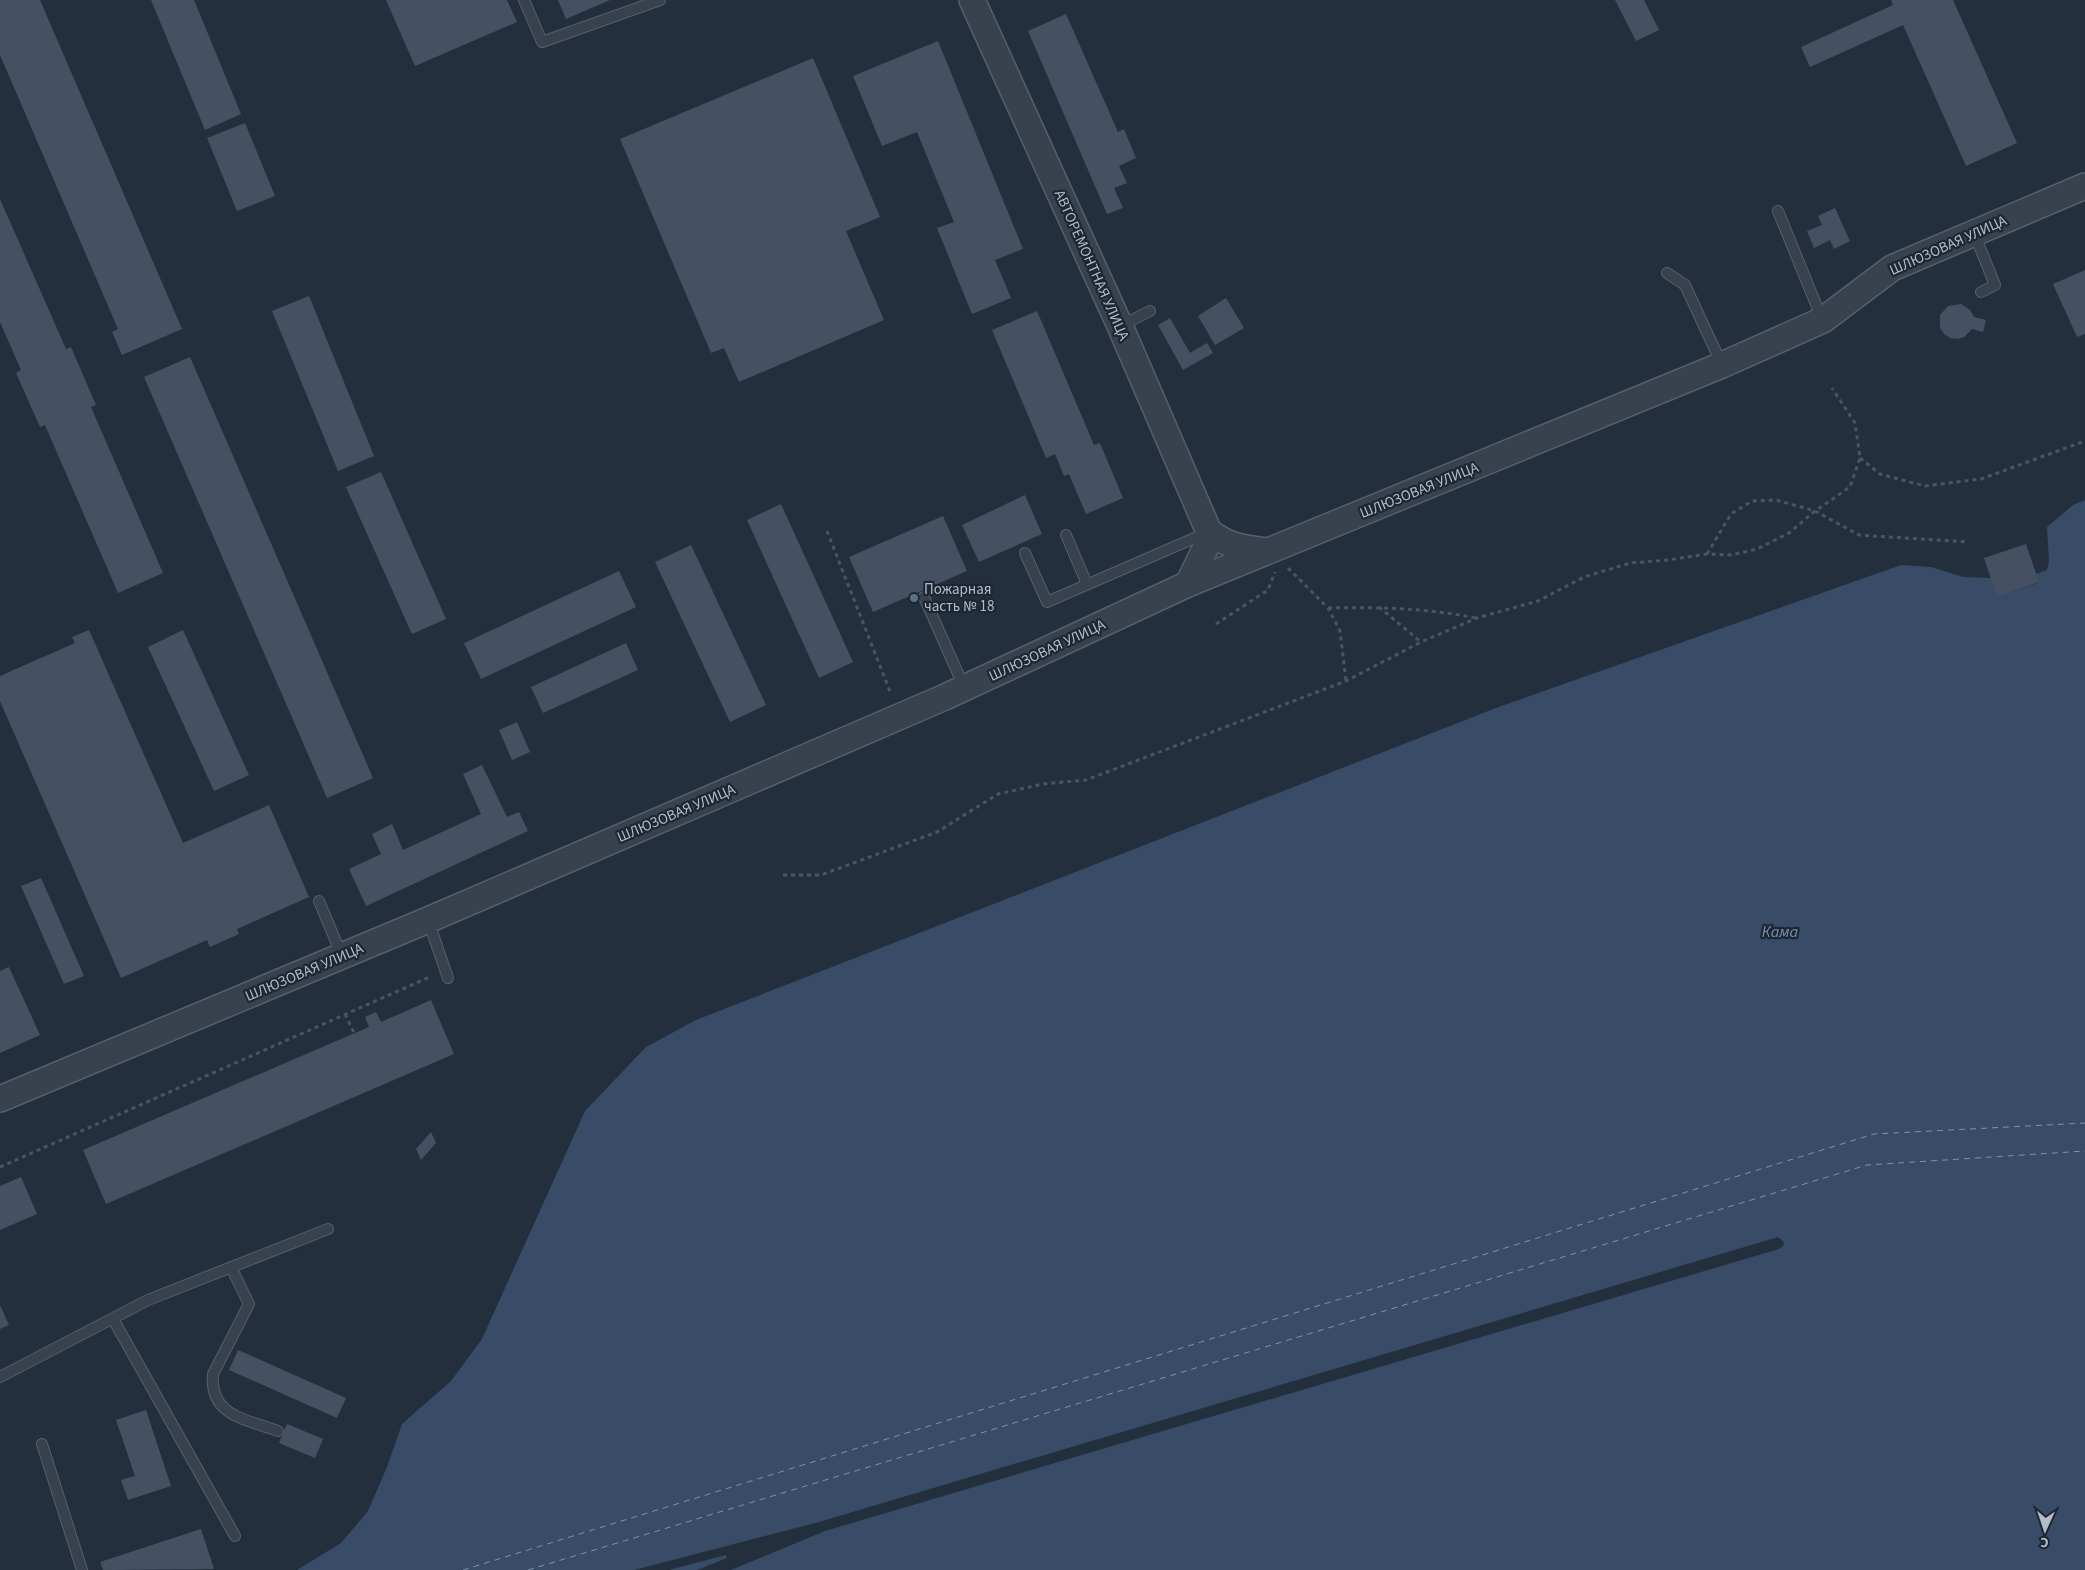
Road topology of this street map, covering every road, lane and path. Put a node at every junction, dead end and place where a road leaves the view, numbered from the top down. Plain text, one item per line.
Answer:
1 (524, 0) edge
2 (660, 0) edge
3 (972, 0) edge
4 (2082, 190) edge
5 (1778, 211) dead end
6 (1974, 233) junction
7 (1667, 272) dead end
8 (1981, 292) dead end
9 (1150, 311) dead end
10 (1823, 320) junction
11 (1120, 326) junction
12 (1722, 365) junction
13 (1832, 388) dead end
14 (2085, 441) edge
15 (1860, 458) junction
16 (1815, 511) junction
17 (827, 531) dead end
18 (1209, 532) junction
19 (1066, 535) dead end
20 (1967, 542) dead end
21 (1025, 553) dead end
22 (1707, 554) junction
23 (1274, 555) junction
24 (1087, 584) junction
25 (1188, 584) junction
26 (924, 597) dead end
27 (1379, 607) junction
28 (1328, 608) junction
29 (1477, 618) junction
30 (1216, 624) dead end
31 (1421, 642) junction
32 (1346, 680) junction
33 (964, 688) junction
34 (892, 694) dead end
35 (783, 875) dead end
36 (320, 902) dead end
37 (428, 920) junction
38 (342, 956) junction
39 (446, 975) joint
40 (345, 1014) junction
41 (354, 1034) dead end
42 (0, 1098) edge
43 (0, 1167) edge
44 (328, 1229) dead end
45 (231, 1267) junction
46 (113, 1319) junction
47 (0, 1377) edge
48 (278, 1431) dead end
49 (42, 1444) dead end
50 (235, 1536) dead end
51 (82, 1570) edge

1 - 2 lane
3 - 11 street, АВТОРЕМОНТНАЯ УЛИЦА
4 - 6 street, ШЛЮЗОВАЯ УЛИЦА
5 - 10 lane
6 - 8 lane
6 - 10 street, ШЛЮЗОВАЯ УЛИЦА
7 - 12 lane
9 - 11 lane
10 - 12 street, ШЛЮЗОВАЯ УЛИЦА
11 - 18 street, АВТОРЕМОНТНАЯ УЛИЦА
12 - 23 street, ШЛЮЗОВАЯ УЛИЦА
13 - 15 path
14 - 15 path
15 - 16 path
16 - 20 path
16 - 22 path
16 - 22 path
17 - 34 path
18 - 23 street
18 - 24 lane
18 - 25 street
19 - 24 lane
21 - 24 lane
22 - 29 path
23 - 25 street, ШЛЮЗОВАЯ УЛИЦА
23 - 28 path
23 - 30 path
25 - 33 street, ШЛЮЗОВАЯ УЛИЦА
26 - 33 lane
27 - 28 path
27 - 29 path
27 - 31 path
28 - 32 path
29 - 31 path
31 - 32 path
32 - 35 path
33 - 37 street, ШЛЮЗОВАЯ УЛИЦА
36 - 38 lane
37 - 38 street, ШЛЮЗОВАЯ УЛИЦА
37 - 39 lane
38 - 42 street, ШЛЮЗОВАЯ УЛИЦА
39 - 40 path
40 - 41 path
40 - 43 path
44 - 45 lane
45 - 46 lane
45 - 48 lane
46 - 47 lane
46 - 50 lane
49 - 51 lane

